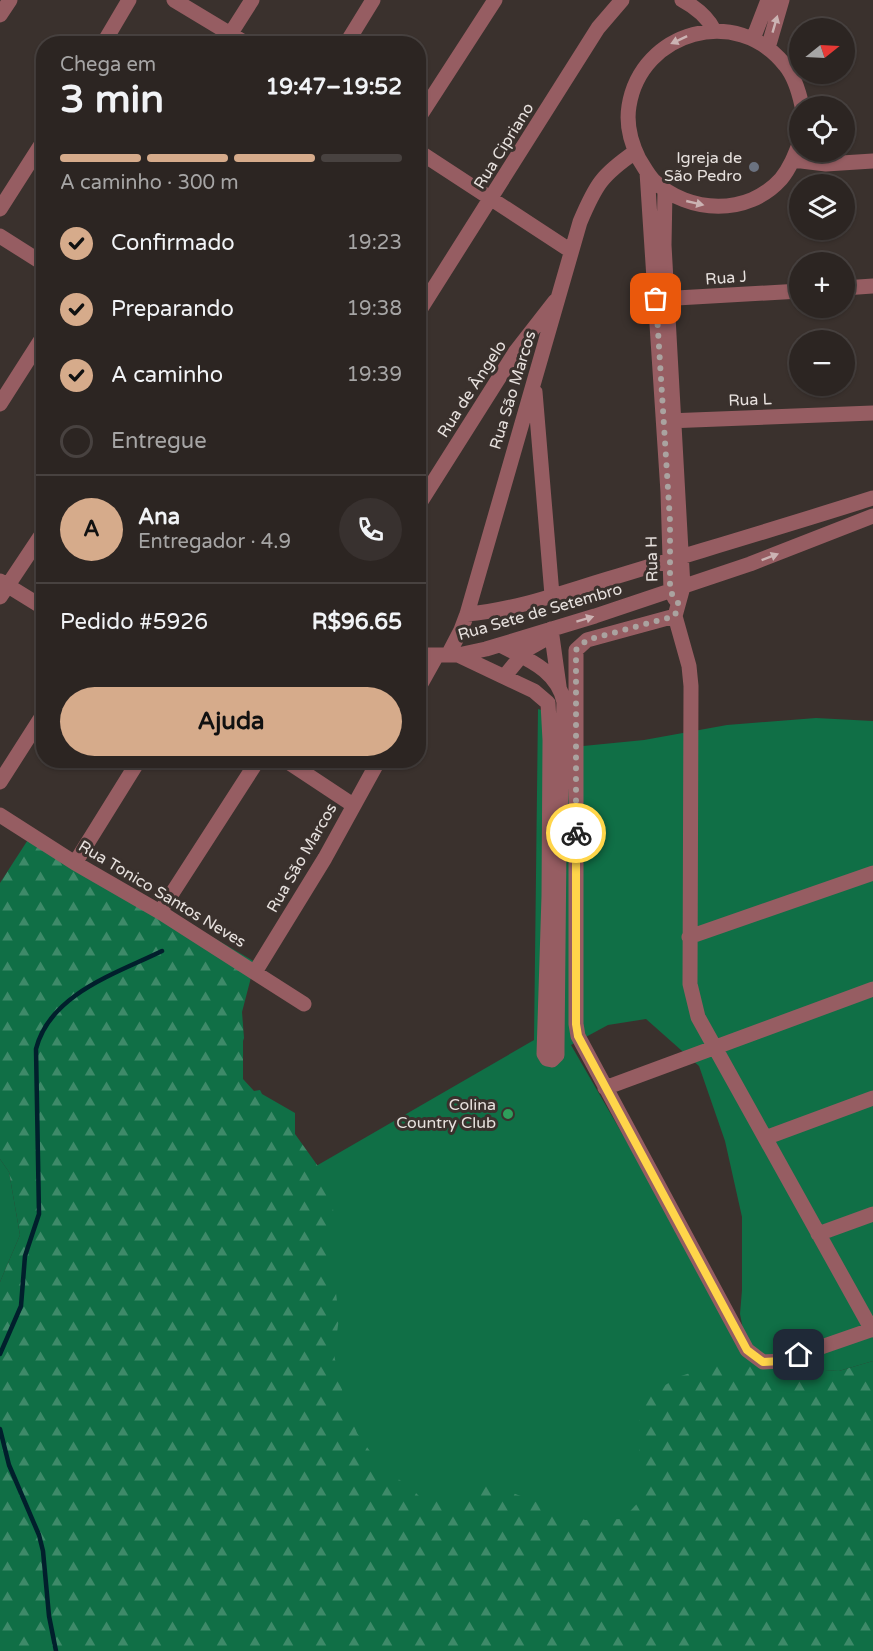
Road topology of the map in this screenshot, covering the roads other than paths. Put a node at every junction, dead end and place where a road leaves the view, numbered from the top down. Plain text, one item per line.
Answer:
1 (10, 0) edge
2 (129, 0) edge
3 (174, 0) edge
4 (252, 0) edge
5 (374, 0) edge
6 (495, 0) edge
7 (622, 0) edge
8 (682, 0) edge
9 (768, 0) edge
10 (782, 0) edge
11 (0, 15) edge
12 (714, 30) junction
13 (108, 36) edge
14 (223, 36) edge
15 (229, 36) edge
16 (350, 36) edge
17 (753, 39) junction
18 (768, 48) junction
19 (800, 96) edge
20 (426, 107) edge
21 (635, 152) junction
22 (36, 153) edge
23 (426, 156) edge
24 (873, 161) edge
25 (792, 162) edge
26 (810, 162) edge
27 (647, 172) junction
28 (665, 191) junction
29 (492, 198) junction
30 (0, 209) edge
31 (0, 236) edge
32 (571, 251) junction
33 (36, 259) edge
34 (873, 286) edge
35 (855, 287) edge
36 (789, 292) edge
37 (561, 294) junction
38 (661, 299) junction
39 (426, 301) edge
40 (36, 348) edge
41 (535, 384) junction
42 (0, 404) edge
43 (873, 413) edge
44 (669, 421) junction
45 (426, 491) edge
46 (873, 498) edge
47 (873, 516) edge
48 (36, 542) edge
49 (676, 559) junction
50 (3, 588) edge
51 (552, 595) junction
52 (677, 599) junction
53 (36, 604) edge
54 (467, 614) junction
55 (551, 633) junction
56 (500, 645) junction
57 (426, 655) edge
58 (448, 655) junction
59 (520, 655) junction
60 (504, 676) junction
61 (426, 680) edge
62 (560, 689) junction
63 (36, 726) edge
64 (134, 768) edge
65 (253, 768) edge
66 (297, 768) edge
67 (375, 768) edge
68 (0, 782) edge
69 (353, 805) junction
70 (0, 815) edge
71 (75, 863) junction
72 (873, 873) edge
73 (160, 912) junction
74 (689, 937) junction
75 (255, 972) junction
76 (873, 989) edge
77 (304, 1005) dead end
78 (716, 1048) junction
79 (605, 1088) junction
80 (873, 1098) edge
81 (765, 1138) junction
82 (873, 1214) edge
83 (818, 1234) junction
84 (872, 1330) edge

1 - 11 street
2 - 13 street
3 - 14 street
4 - 15 street
5 - 16 street
6 - 20 street
7 - 29 street, Rua Cipriano
8 - 12 street
9 - 17 street
18 -> 10 street
12 - 17 street
12 -> 21 street
17 - 18 street
18 - 19 street
21 - 27 street
21 - 32 street, Rua São Marcos
22 - 30 street
23 - 29 street
24 - 26 street
28 -> 25 street
27 - 28 street
27 - 38 street, Rua H
28 - 38 street, Rua H
29 - 32 street
29 - 39 street, Rua Cipriano
31 - 33 street
32 - 37 street, Rua São Marcos
34 - 35 street
36 - 38 street, Rua J
37 - 41 street, Rua São Marcos
37 - 45 street, Rua de Ângelo
38 - 44 street, Rua H
40 - 42 street
41 - 51 street
41 - 54 street, Rua São Marcos
43 - 44 street, Rua L
44 - 49 street, Rua H
46 - 49 street, Rua Sete de Setembro
52 -> 47 street, Rua Sete de Setembro
48 - 50 street
49 - 51 street, Rua Sete de Setembro
49 - 52 street, Rua H
50 - 53 street
51 - 54 street, Rua Sete de Setembro
55 -> 52 street, Rua Sete de Setembro
52 - 74 street, Rua H
52 - 79 street
54 - 58 street, Rua São Marcos
55 - 56 street, Rua Sete de Setembro
55 - 59 street
55 - 62 street
56 - 58 street, Rua Sete de Setembro
56 - 59 street
57 - 58 street, Rua Sete de Setembro
58 - 60 street
58 - 61 street, Rua São Marcos
59 - 60 street
59 - 62 street
60 - 62 street
63 - 68 street
64 - 71 street
65 - 73 street
66 - 69 street
67 - 69 street, Rua São Marcos
69 - 75 street, Rua São Marcos
70 - 71 street, Rua Tonico Santos Neves
71 - 73 street, Rua Tonico Santos Neves
72 - 74 street
73 - 75 street, Rua Tonico Santos Neves
74 - 78 street, Rua H
75 - 77 street, Rua Tonico Santos Neves
76 - 78 street
78 - 79 street
78 - 81 street, Rua H
79 - 84 street
80 - 81 street
81 - 83 street, Rua H
82 - 83 street
83 - 84 street, Rua H

